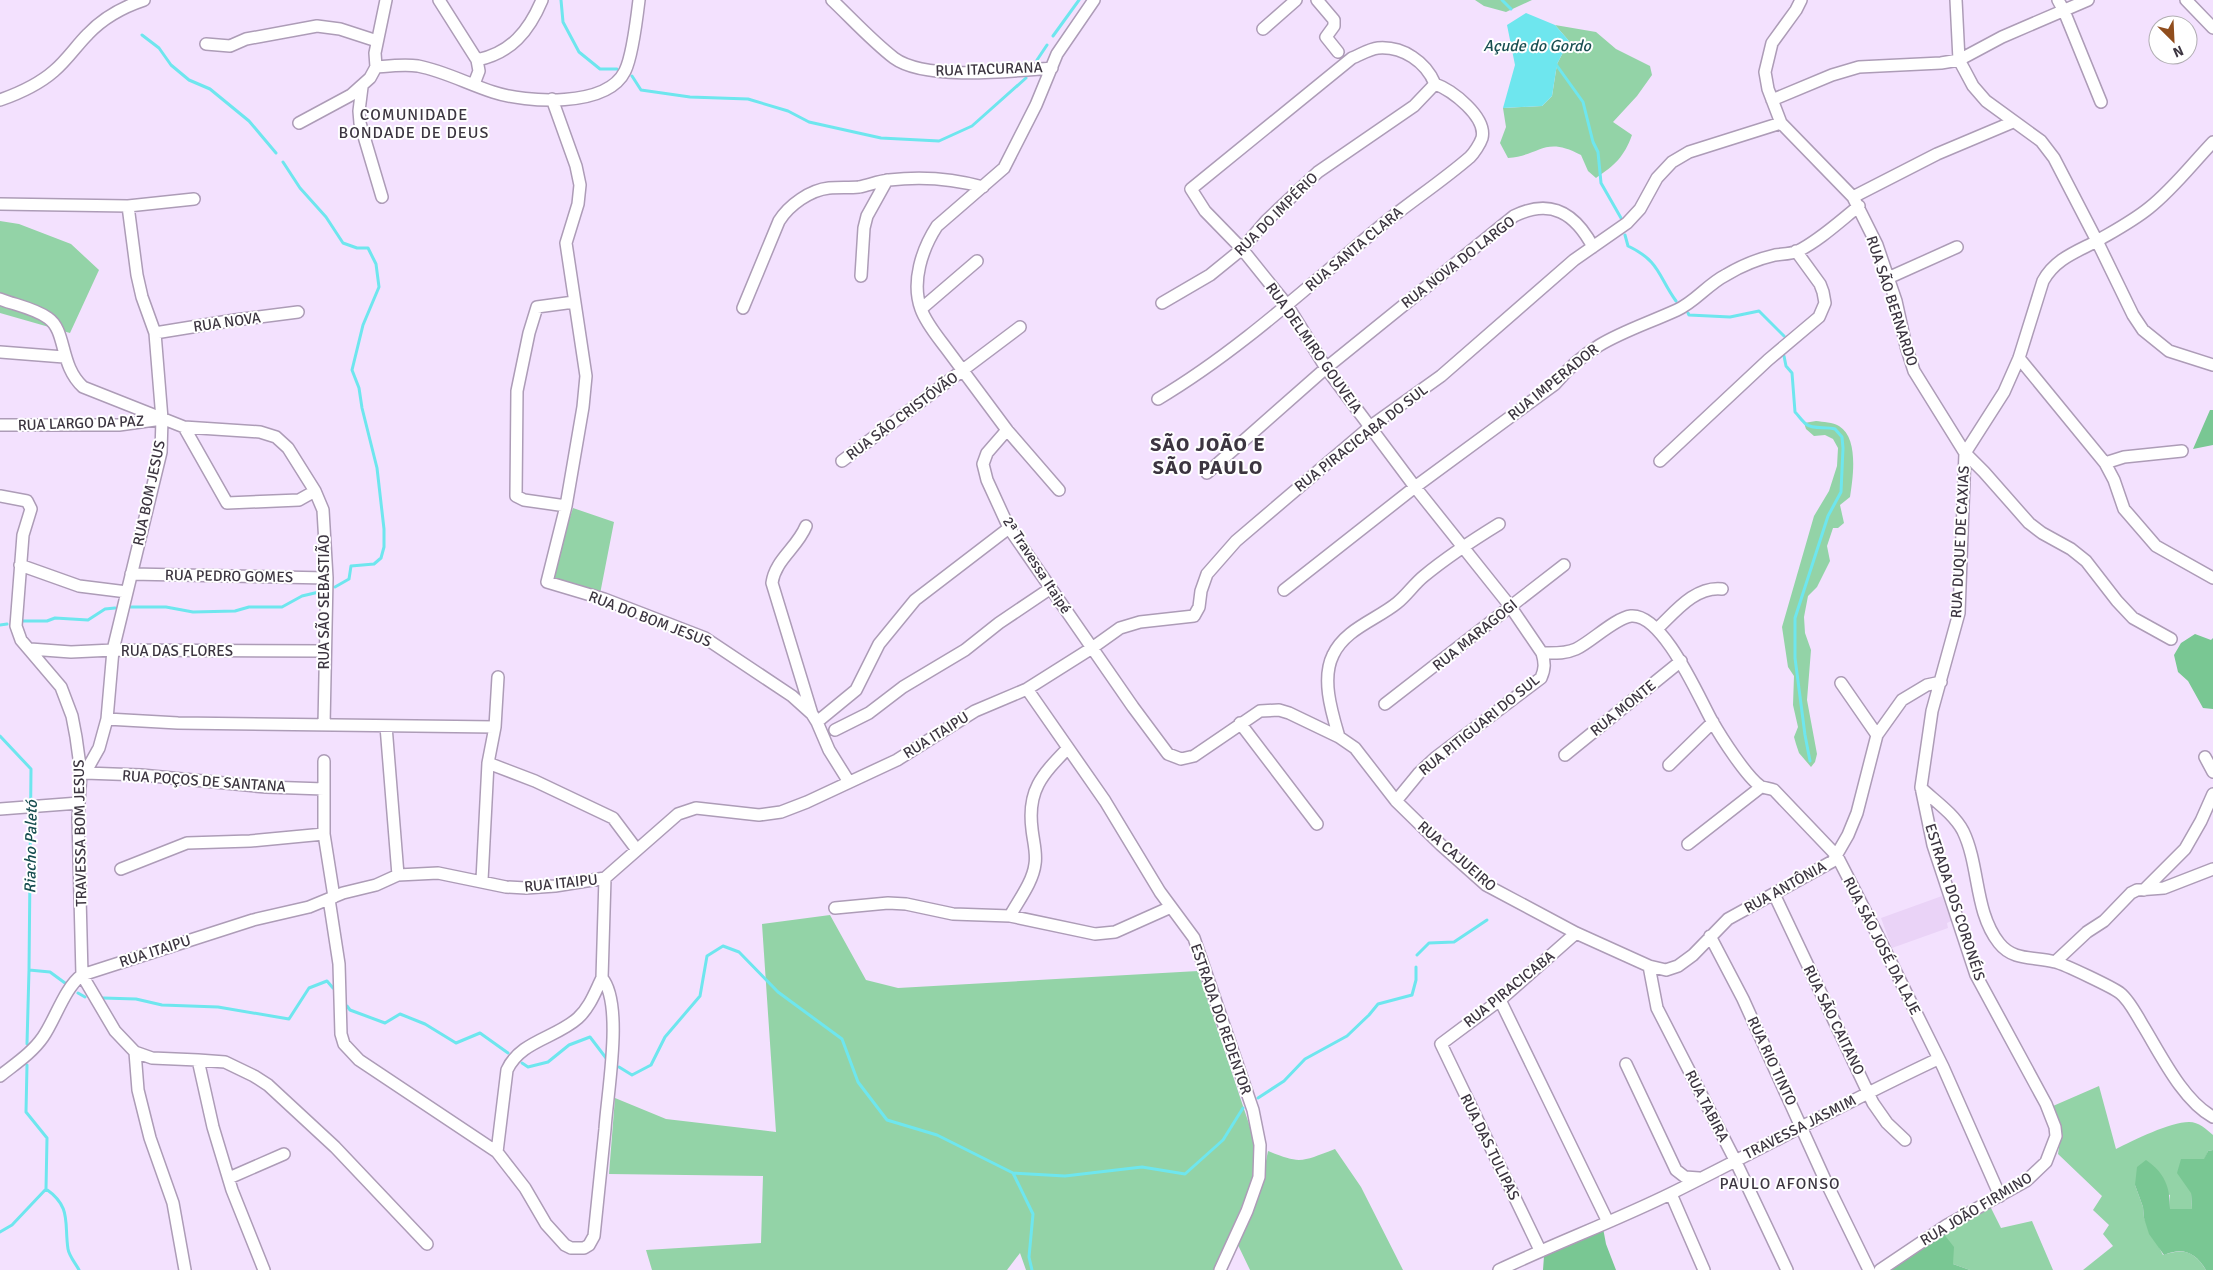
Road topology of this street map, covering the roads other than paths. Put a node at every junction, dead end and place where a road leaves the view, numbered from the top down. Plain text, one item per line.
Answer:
1 (144, 0) edge
2 (386, 0) edge
3 (439, 0) edge
4 (542, 0) edge
5 (639, 0) edge
6 (832, 0) edge
7 (1094, 0) edge
8 (1296, 0) edge
9 (1318, 0) edge
10 (1801, 0) edge
11 (1956, 0) edge
12 (2058, 0) edge
13 (2088, 0) edge
14 (2186, 0) edge
15 (2064, 11) junction
16 (2213, 28) edge
17 (1263, 29) dead end
18 (377, 41) junction
19 (206, 44) dead end
20 (1338, 52) dead end
21 (477, 60) junction
22 (1959, 60) junction
23 (376, 67) junction
24 (1052, 68) junction
25 (474, 84) junction
26 (1435, 84) junction
27 (362, 87) junction
28 (552, 99) junction
29 (0, 100) edge
30 (1772, 100) junction
31 (2101, 102) dead end
32 (2013, 122) junction
33 (299, 123) dead end
34 (1782, 123) junction
35 (2213, 142) edge
36 (2208, 153) edge
37 (887, 180) junction
38 (983, 187) junction
39 (382, 197) dead end
40 (194, 199) dead end
41 (1856, 201) junction
42 (0, 204) edge
43 (128, 206) junction
44 (2097, 240) junction
45 (1593, 247) junction
46 (1958, 248) dead end
47 (1242, 249) junction
48 (1796, 251) junction
49 (977, 261) dead end
50 (861, 276) dead end
51 (1888, 278) junction
52 (0, 299) edge
53 (574, 302) junction
54 (1162, 303) dead end
55 (1287, 305) junction
56 (743, 308) dead end
57 (921, 309) junction
58 (298, 312) dead end
59 (1020, 327) dead end
60 (155, 332) junction
61 (0, 352) edge
62 (64, 357) junction
63 (2019, 358) junction
64 (2213, 365) edge
65 (1326, 368) junction
66 (962, 370) junction
67 (1158, 399) dead end
68 (162, 419) junction
69 (0, 425) edge
70 (1371, 426) junction
71 (184, 427) junction
72 (1007, 430) junction
73 (2182, 451) dead end
74 (1965, 453) junction
75 (842, 461) dead end
76 (1660, 461) dead end
77 (2105, 463) junction
78 (1207, 473) dead end
79 (1415, 487) junction
80 (1059, 490) dead end
81 (314, 491) junction
82 (0, 496) edge
83 (566, 506) junction
84 (1499, 524) dead end
85 (806, 526) dead end
86 (1009, 528) junction
87 (1464, 546) junction
88 (20, 565) junction
89 (1564, 565) dead end
90 (131, 574) junction
91 (327, 578) junction
92 (2213, 578) edge
93 (1051, 588) junction
94 (1722, 589) dead end
95 (1284, 590) dead end
96 (127, 592) junction
97 (1510, 606) junction
98 (1657, 629) junction
99 (2171, 640) dead end
100 (1092, 648) junction
101 (30, 649) junction
102 (113, 650) junction
103 (324, 651) junction
104 (1542, 653) junction
105 (1681, 661) junction
106 (498, 677) dead end
107 (1941, 682) junction
108 (1841, 683) dead end
109 (1027, 690) junction
110 (1385, 704) dead end
111 (814, 718) junction
112 (107, 719) junction
113 (1713, 722) junction
114 (1240, 723) junction
115 (324, 725) junction
116 (386, 726) junction
117 (495, 727) junction
118 (835, 730) dead end
119 (1877, 735) junction
120 (1339, 737) junction
121 (1068, 748) junction
122 (1565, 755) dead end
123 (2205, 757) dead end
124 (324, 761) dead end
125 (488, 763) junction
126 (1669, 766) dead end
127 (2213, 772) edge
128 (83, 773) junction
129 (848, 782) junction
130 (1761, 787) junction
131 (1921, 787) junction
132 (324, 788) junction
133 (2213, 794) edge
134 (1396, 801) junction
135 (79, 804) junction
136 (0, 808) edge
137 (1317, 824) dead end
138 (324, 834) junction
139 (1688, 844) dead end
140 (637, 850) junction
141 (1837, 856) junction
142 (121, 869) dead end
143 (2213, 869) edge
144 (398, 875) junction
145 (605, 878) junction
146 (482, 880) junction
147 (2144, 890) junction
148 (1774, 894) junction
149 (332, 898) junction
150 (1171, 907) junction
151 (835, 908) dead end
152 (1010, 916) junction
153 (1576, 934) junction
154 (1710, 936) junction
155 (2055, 962) junction
156 (1648, 966) junction
157 (82, 975) junction
158 (602, 978) junction
159 (1500, 1000) junction
160 (1441, 1044) joint
161 (135, 1052) junction
162 (1938, 1059) junction
163 (198, 1060) junction
164 (1626, 1064) dead end
165 (0, 1076) edge
166 (1868, 1092) junction
167 (2213, 1117) edge
168 (1803, 1128) junction
169 (2056, 1136) joint
170 (1904, 1140) dead end
171 (497, 1152) junction
172 (284, 1154) dead end
173 (1735, 1160) junction
174 (229, 1178) junction
175 (1701, 1178) junction
176 (1671, 1194) junction
177 (2000, 1196) junction
178 (1608, 1222) junction
179 (427, 1244) dead end
180 (1540, 1250) junction
181 (185, 1270) edge
182 (264, 1270) edge
183 (1220, 1270) edge
184 (1499, 1270) edge
185 (1704, 1270) edge
186 (1787, 1270) edge
187 (1869, 1270) edge
188 (1880, 1270) edge

1 - 29 street
2 - 18 street
3 - 21 street
4 - 21 street
5 - 28 street
6 - 24 street, RUA ITACURANA
7 - 24 street
8 - 17 street
9 - 20 street
10 - 30 street, RUA SÃO BERNARDO
11 - 22 street
12 - 15 street
13 - 15 street
14 - 16 street
15 - 22 street
15 - 31 street
18 - 19 street
18 - 23 street
21 - 25 street
22 - 30 street
22 - 32 street
23 - 25 street
23 - 27 street
24 - 38 street
25 - 28 street
26 - 47 street, RUA DO IMPÉRIO
26 - 47 street, RUA DELMIRO GOUVEIA
26 - 55 street, RUA SANTA CLARA
27 - 33 street
27 - 39 street
28 - 53 street
30 - 34 street, RUA SÃO BERNARDO
32 - 41 street, RUA IMPERADOR
32 - 44 street
34 - 41 street, RUA SÃO BERNARDO
34 - 45 street, RUA PIRACICABA DO SUL
35 - 36 street, RUA DUQUE DE CAXIAS
36 - 44 street, RUA DUQUE DE CAXIAS
37 - 38 street
37 - 50 street
37 - 56 street
38 - 57 street
40 - 43 street
41 - 48 street, RUA IMPERADOR
41 - 51 street, RUA SÃO BERNARDO
42 - 43 street
43 - 60 street, RUA BOM JESUS
44 - 63 street, RUA DUQUE DE CAXIAS
44 - 64 street
45 - 65 street, RUA NOVA DO LARGO
45 - 70 street, RUA PIRACICABA DO SUL
46 - 51 street
47 - 54 street, RUA DO IMPÉRIO
47 - 55 street, RUA DELMIRO GOUVEIA
48 - 76 street
48 - 79 street, RUA IMPERADOR
49 - 57 street
51 - 74 street, RUA SÃO BERNARDO
52 - 62 street, RUA SÃO SEBASTIÃO
53 - 83 street
53 - 83 street
55 - 65 street, RUA DELMIRO GOUVEIA
55 - 67 street, RUA SANTA CLARA
57 - 66 street
58 - 60 street, RUA NOVA
59 - 66 street, RUA SÃO CRISTÓVÃO
60 - 68 street, RUA BOM JESUS
61 - 62 street
62 - 68 street, RUA SÃO SEBASTIÃO
63 - 74 street, RUA DUQUE DE CAXIAS
63 - 77 street
65 - 70 street, RUA DELMIRO GOUVEIA
65 - 78 street, RUA NOVA DO LARGO
66 - 72 street
66 - 75 street, RUA SÃO CRISTÓVÃO
68 - 69 street, RUA LARGO DA PAZ
68 - 71 street, RUA SÃO SEBASTIÃO
68 - 90 street, RUA BOM JESUS
70 - 79 street, RUA DELMIRO GOUVEIA
70 - 100 street, RUA PIRACICABA DO SUL
71 - 81 street, RUA SÃO SEBASTIÃO
71 - 81 street
72 - 80 street
72 - 86 street, 2ª Travessa Itaipé
73 - 77 street
74 - 99 street, RUA SÃO BERNARDO
74 - 107 street, RUA DUQUE DE CAXIAS
77 - 92 street
79 - 87 street, RUA DELMIRO GOUVEIA
79 - 95 street, RUA IMPERADOR
81 - 91 street, RUA SÃO SEBASTIÃO
82 - 88 street, TRAVESSA BOM JESUS
83 - 111 street, RUA DO BOM JESUS
84 - 87 street
85 - 111 street
86 - 93 street, 2ª Travessa Itaipé
86 - 111 street
87 - 97 street, RUA DELMIRO GOUVEIA
87 - 120 street
88 - 96 street
88 - 101 street, TRAVESSA BOM JESUS
89 - 97 street, RUA MARAGOGI
90 - 91 street, RUA PEDRO GOMES
90 - 96 street, RUA BOM JESUS
91 - 103 street, RUA SÃO SEBASTIÃO
93 - 100 street, 2ª Travessa Itaipé
93 - 118 street
94 - 98 street
96 - 102 street, RUA BOM JESUS
97 - 104 street, RUA DELMIRO GOUVEIA
97 - 110 street, RUA MARAGOGI
98 - 104 street, RUA PITIGUARI DO SUL
98 - 105 street, RUA SÃO JOSÉ DA LAJE
100 - 109 street, RUA ITAIPU
100 - 114 street, 2ª Travessa Itaipé
101 - 102 street, RUA DAS FLORES
101 - 128 street, TRAVESSA BOM JESUS
102 - 103 street, RUA DAS FLORES
102 - 112 street, RUA BOM JESUS
103 - 115 street, RUA SÃO SEBASTIÃO
104 - 134 street, RUA PITIGUARI DO SUL
105 - 113 street, RUA SÃO JOSÉ DA LAJE
105 - 122 street, RUA MONTE
106 - 117 street
107 - 119 street, RUA ANTÔNIA
107 - 131 street, ESTRADA DOS CORONÉIS
108 - 119 street
109 - 121 street, ESTRADA DO REDENTOR
109 - 129 street, RUA ITAIPU
111 - 129 street
112 - 115 street
112 - 128 street, RUA BOM JESUS
113 - 126 street
113 - 130 street, RUA SÃO JOSÉ DA LAJE
114 - 120 street, 2ª Travessa Itaipé
114 - 137 street
115 - 116 street
116 - 117 street
116 - 144 street
117 - 125 street
119 - 141 street, RUA ANTÔNIA
120 - 134 street, 2ª Travessa Itaipé
121 - 150 street, ESTRADA DO REDENTOR
121 - 152 street
123 - 127 street
124 - 132 street
125 - 140 street
125 - 146 street
128 - 132 street, RUA POÇOS DE SANTANA
128 - 135 street, TRAVESSA BOM JESUS
129 - 140 street, RUA ITAIPU
130 - 139 street
130 - 141 street, RUA SÃO JOSÉ DA LAJE
131 - 155 street
131 - 169 street, ESTRADA DOS CORONÉIS
132 - 138 street
133 - 147 street
134 - 153 street, RUA CAJUEIRO
135 - 136 street
135 - 157 street, TRAVESSA BOM JESUS
138 - 142 street
138 - 149 street
140 - 145 street, RUA ITAIPU
141 - 148 street, RUA ANTÔNIA
141 - 162 street, RUA SÃO JOSÉ DA LAJE
143 - 147 street
144 - 146 street, RUA ITAIPU
144 - 149 street, RUA ITAIPU
145 - 146 street, RUA ITAIPU
145 - 158 street
147 - 155 street
148 - 154 street, RUA ANTÔNIA
148 - 166 street, RUA SÃO CAITANO
149 - 157 street, RUA ITAIPU
149 - 171 street
150 - 152 street
150 - 183 street, ESTRADA DO REDENTOR
151 - 152 street
153 - 156 street, RUA ANTÔNIA
153 - 159 street, RUA PIRACICABA
154 - 156 street, RUA ANTÔNIA
154 - 168 street, RUA RIO TINTO
155 - 167 street
156 - 173 street, RUA TABIRA
157 - 161 street
157 - 165 street
158 - 171 street
158 - 171 street
159 - 160 street, RUA PIRACICABA
159 - 178 street
160 - 180 street, RUA DAS TULIPAS
161 - 163 street
161 - 181 street
162 - 166 street, TRAVESSA JASMIM
162 - 177 street, RUA SÃO JOSÉ DA LAJE
163 - 174 street
163 - 179 street
164 - 175 street
166 - 168 street, TRAVESSA JASMIM
166 - 170 street, RUA SÃO CAITANO
168 - 173 street, TRAVESSA JASMIM
168 - 187 street, RUA RIO TINTO
169 - 177 street, RUA JOÃO FIRMINO
172 - 174 street
173 - 175 street, TRAVESSA JASMIM
173 - 186 street, RUA TABIRA
174 - 182 street
175 - 176 street, TRAVESSA JASMIM
176 - 178 street, TRAVESSA JASMIM
176 - 185 street
177 - 188 street, RUA JOÃO FIRMINO
178 - 180 street, TRAVESSA JASMIM
180 - 184 street, TRAVESSA JASMIM

